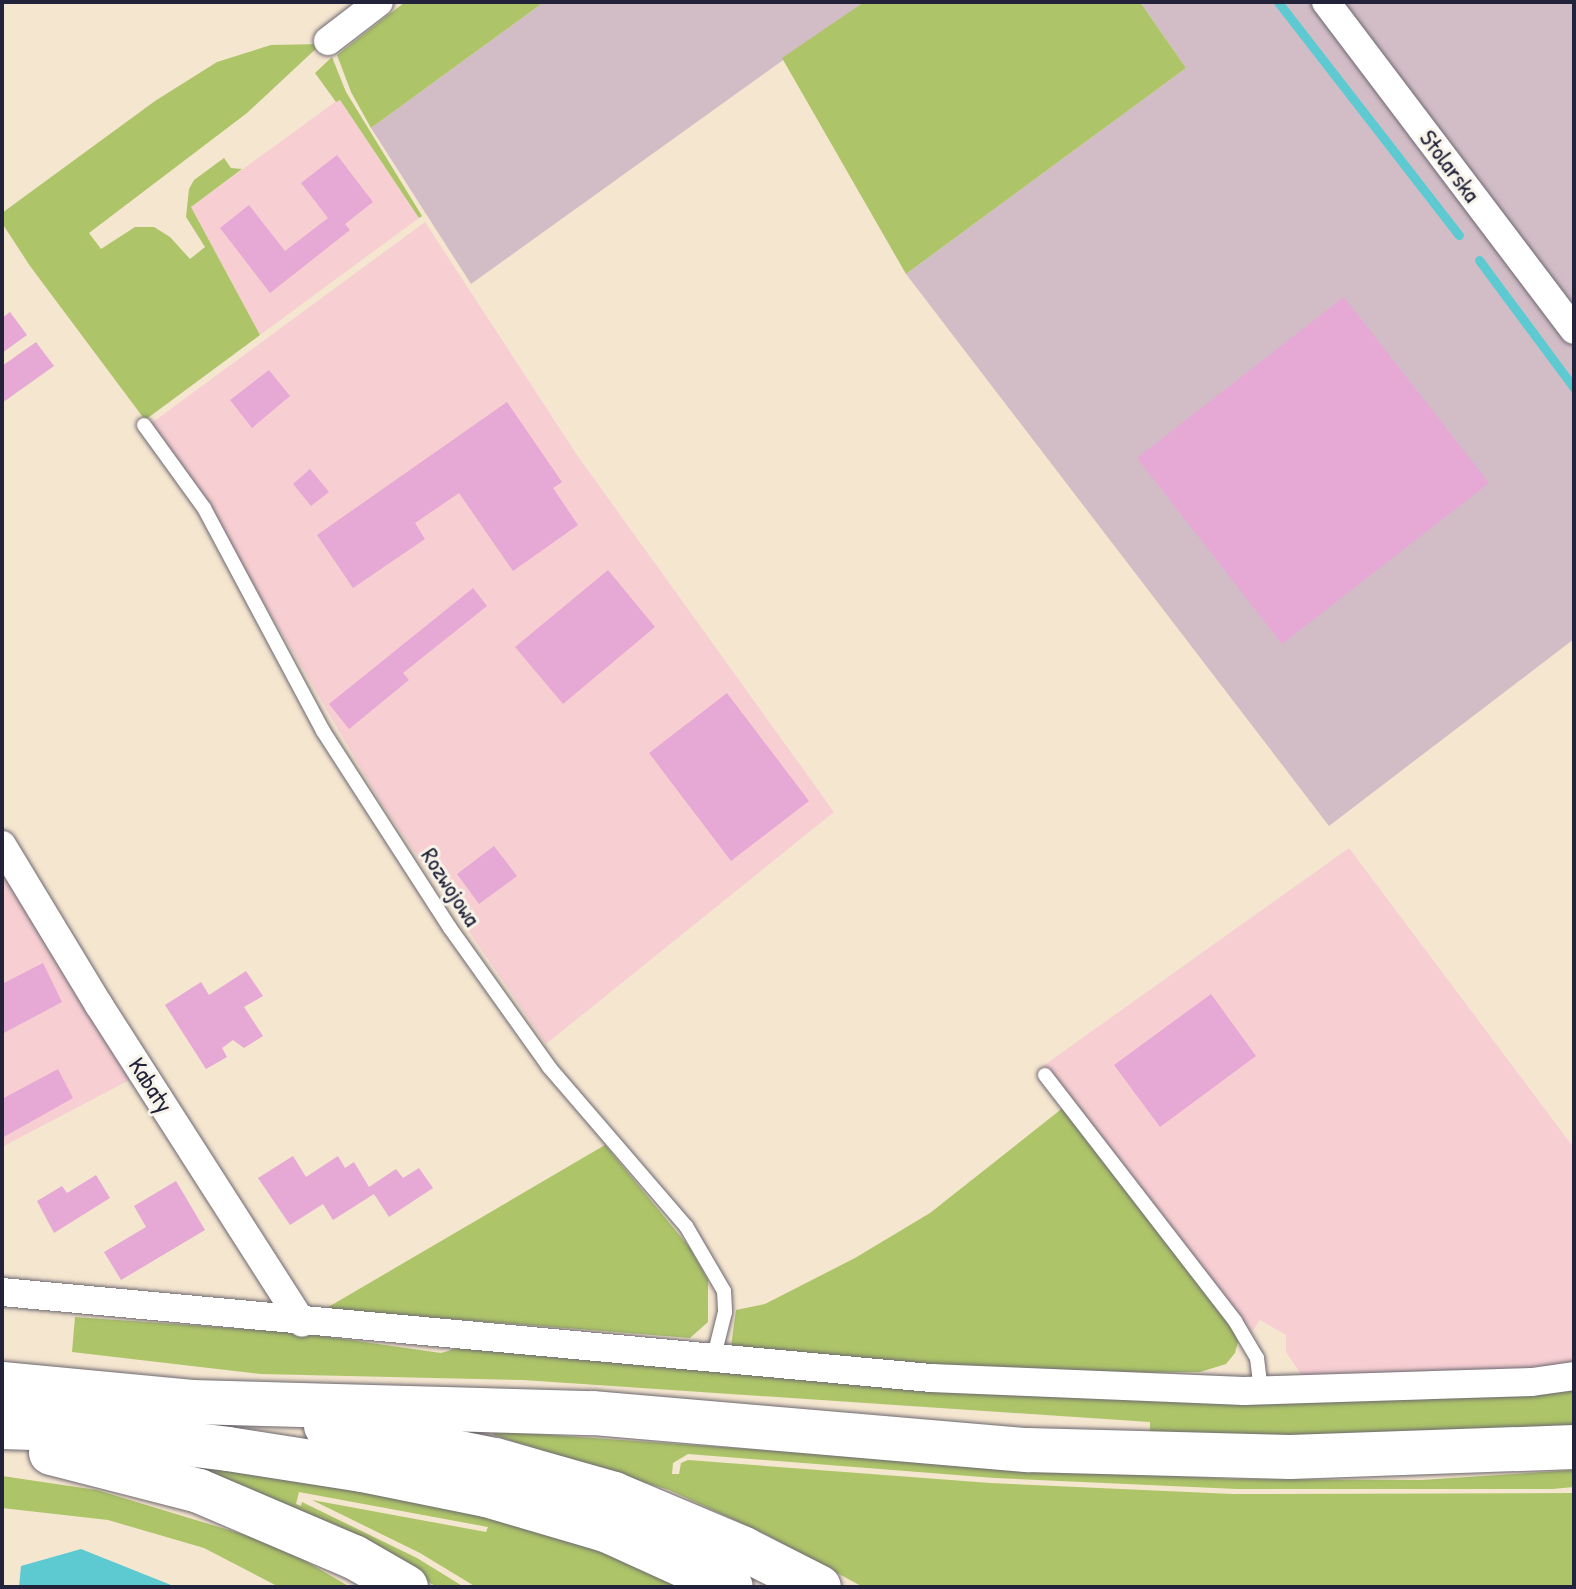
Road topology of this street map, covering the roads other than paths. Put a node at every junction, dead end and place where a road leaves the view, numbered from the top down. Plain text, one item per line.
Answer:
1 (379, 2) edge
2 (1326, 2) edge
3 (328, 41) dead end
4 (1574, 330) edge
5 (144, 425) dead end
6 (2, 845) edge
7 (1045, 1075) dead end
8 (2, 1292) edge
9 (302, 1323) junction
10 (714, 1356) junction
11 (1574, 1376) edge
12 (2, 1384) edge
13 (1261, 1391) junction
14 (192, 1402) junction
15 (2, 1427) edge
16 (2, 1443) edge
17 (1574, 1447) edge
18 (406, 1587) edge
19 (731, 1587) edge
20 (819, 1587) edge

1 - 3 street
2 - 4 street, Stolarska
5 - 10 lane, Rozwojowa
6 - 9 street, Kabaty
7 - 13 lane
8 - 9 street
9 - 10 street
10 - 13 street
11 - 13 street
12 - 14 highway
14 - 17 highway
14 - 20 highway
15 - 19 highway
16 - 18 highway

